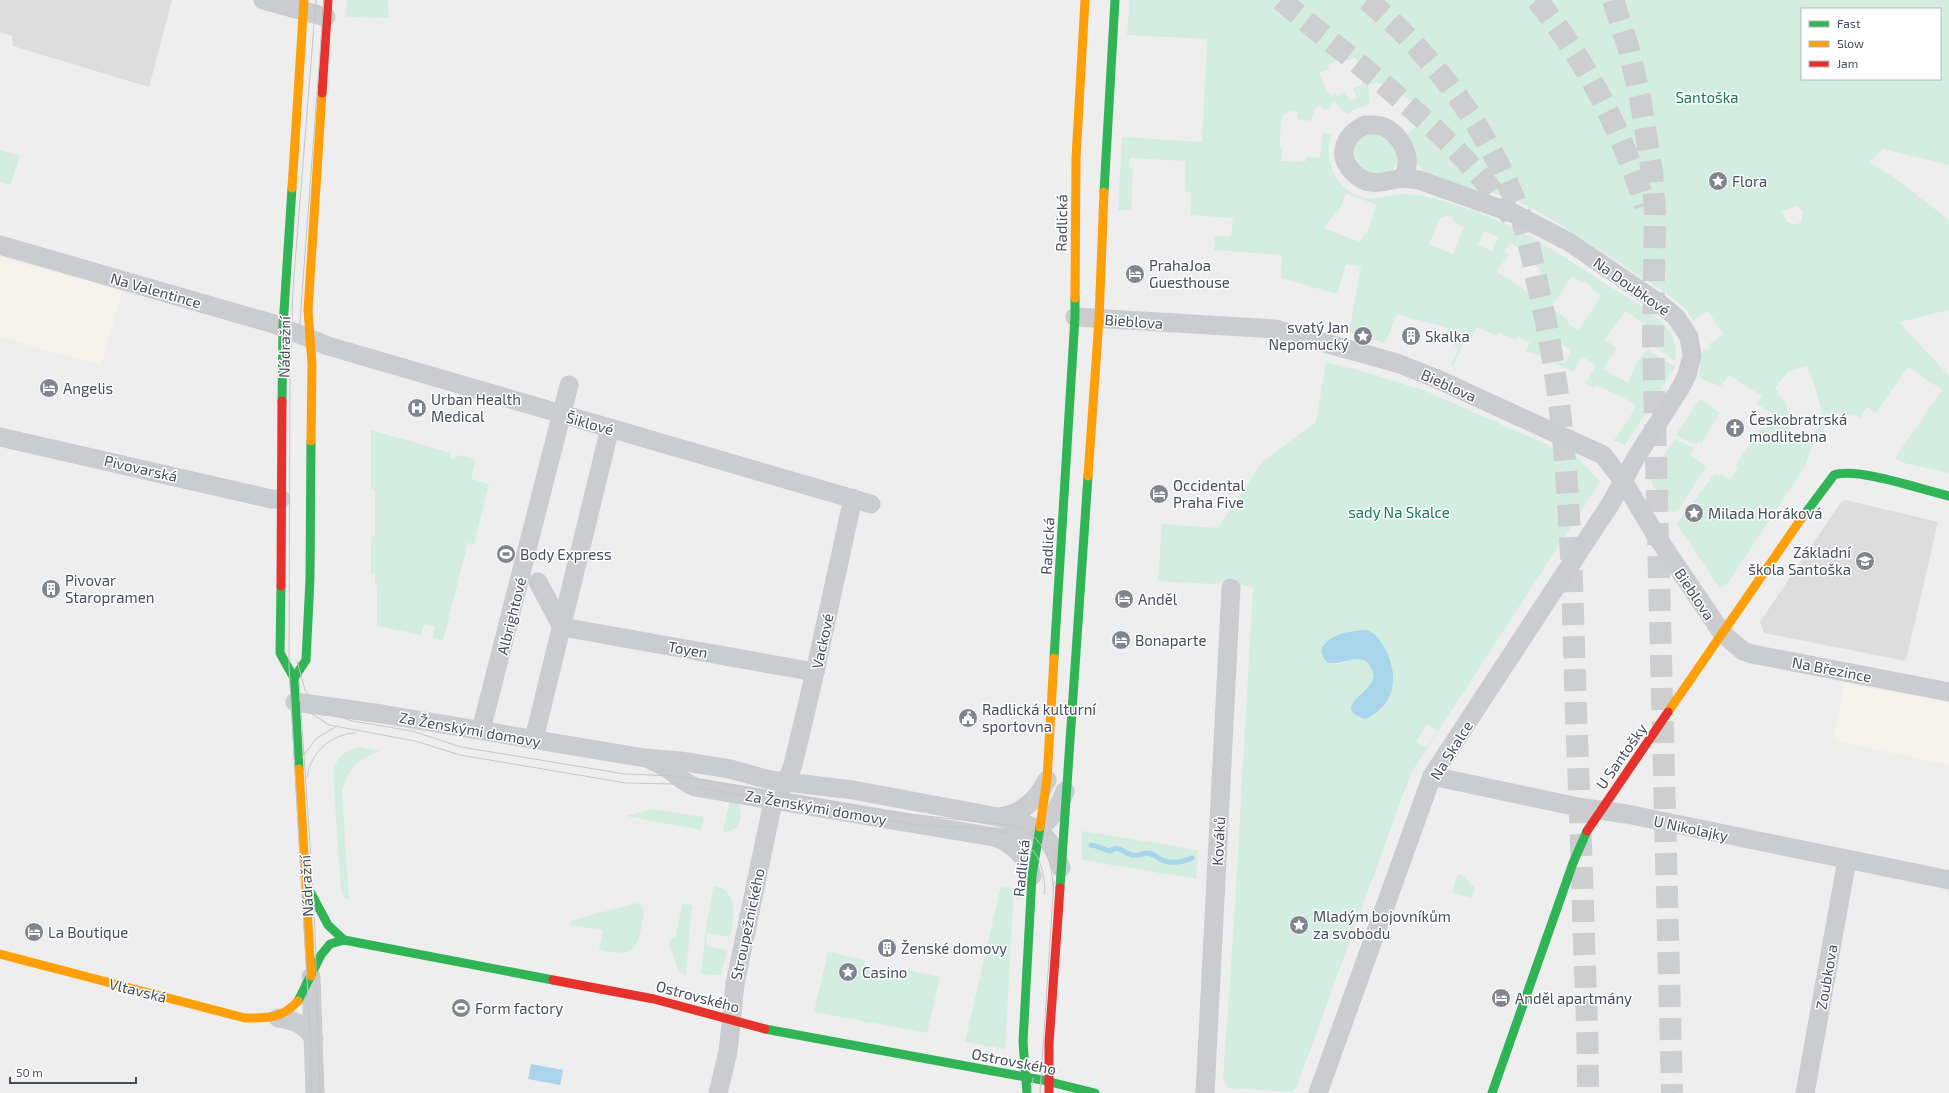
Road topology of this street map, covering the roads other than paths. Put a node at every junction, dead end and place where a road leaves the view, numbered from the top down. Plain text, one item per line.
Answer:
1 (263, 0) edge
2 (1085, 0) edge
3 (1114, 0) edge
4 (303, 6) edge
5 (327, 8) edge
6 (1410, 175) dead end
7 (0, 245) edge
8 (1075, 317) junction
9 (1099, 319) junction
10 (283, 327) junction
11 (310, 338) junction
12 (569, 385) dead end
13 (561, 414) junction
14 (610, 428) junction
15 (0, 437) edge
16 (1623, 481) junction
17 (1949, 496) edge
18 (853, 498) junction
19 (282, 499) junction
20 (871, 504) dead end
21 (538, 582) dead end
22 (1231, 588) dead end
23 (562, 627) junction
24 (1722, 633) junction
25 (815, 672) junction
26 (294, 678) junction
27 (1949, 692) edge
28 (295, 702) junction
29 (482, 730) junction
30 (534, 739) junction
31 (645, 758) junction
32 (1432, 776) junction
33 (1047, 779) junction
34 (784, 782) junction
35 (1068, 784) junction
36 (775, 800) junction
37 (1601, 809) junction
38 (998, 817) junction
39 (1039, 829) junction
40 (994, 837) junction
41 (1847, 860) junction
42 (1061, 869) junction
43 (1032, 876) junction
44 (1949, 880) edge
45 (306, 883) junction
46 (344, 940) junction
47 (0, 954) edge
48 (311, 977) junction
49 (278, 1018) junction
50 (731, 1020) junction
51 (314, 1039) junction
52 (1025, 1076) junction
53 (1050, 1082) junction
54 (315, 1093) edge
55 (718, 1093) edge
56 (1027, 1093) edge
57 (1048, 1093) edge
58 (1095, 1093) edge
59 (1205, 1093) edge
60 (1318, 1093) edge
61 (1492, 1093) edge
62 (1804, 1093) edge

1 - 4 street
2 - 8 main road, Radlická
3 - 9 main road
4 - 5 street, Nádražní
4 - 10 main road, Nádražní
5 - 11 main road, Nádražní
6 - 16 street, Na Doubkové
7 - 10 street, Na Valentince
8 - 9 street, Bieblova
8 - 33 main road, Radlická
9 - 16 street, Bieblova
9 - 35 main road
10 - 11 street, Na Valentince
10 - 19 main road, Nádražní
11 - 13 street, Šiklové
11 - 26 main road, Nádražní
12 - 13 street, Albrightové
13 - 14 street, Šiklové
13 - 29 street, Albrightové
14 - 18 street, Šiklové
14 - 23 street
15 - 19 street, Pivovarská
16 - 24 street, Bieblova
16 - 32 street, Na Skalce
17 - 24 main road, U Santošky
18 - 20 street, Šiklové
18 - 25 street, Vackové
19 - 26 main road, Nádražní
21 - 23 street
22 - 59 street, Kováků
23 - 25 street, Toyen
23 - 30 street
24 - 27 street, Na Březince
24 - 37 main road, U Santošky
25 - 34 street, Vackové
26 - 28 main road, Nádražní
28 - 29 street, Za Ženskými domovy
28 - 45 main road, Nádražní
29 - 30 street, Za Ženskými domovy
30 - 31 street, Za Ženskými domovy
31 - 34 street, Za Ženskými domovy
31 - 36 street, Za Ženskými domovy
32 - 37 street, U Nikolajky
32 - 60 street, Na Skalce
33 - 38 street
33 - 39 main road, Radlická
34 - 36 street, Stroupežnického
34 - 38 street, Za Ženskými domovy
35 - 39 street
35 - 42 main road
36 - 40 street, Za Ženskými domovy
36 - 50 street, Stroupežnického
37 - 41 street, U Nikolajky
37 - 61 main road, U Santošky
38 - 39 street, Za Ženskými domovy
39 - 40 street
39 - 42 street
39 - 43 main road, Radlická
40 - 43 street
41 - 44 street, U Nikolajky
41 - 62 street, Zoubkova
42 - 53 main road
43 - 52 main road, Radlická
45 - 46 main road
45 - 48 main road, Nádražní
46 - 48 main road
46 - 50 main road, Ostrovského
47 - 49 main road, Vltavská
48 - 49 main road
48 - 51 street, Nádražní
49 - 51 street, Vltavská
50 - 52 main road, Ostrovského
50 - 55 street, Stroupežnického
51 - 54 street, Nádražní
52 - 53 main road, Ostrovského
52 - 56 main road, Radlická
53 - 57 main road
53 - 58 main road, Ostrovského

